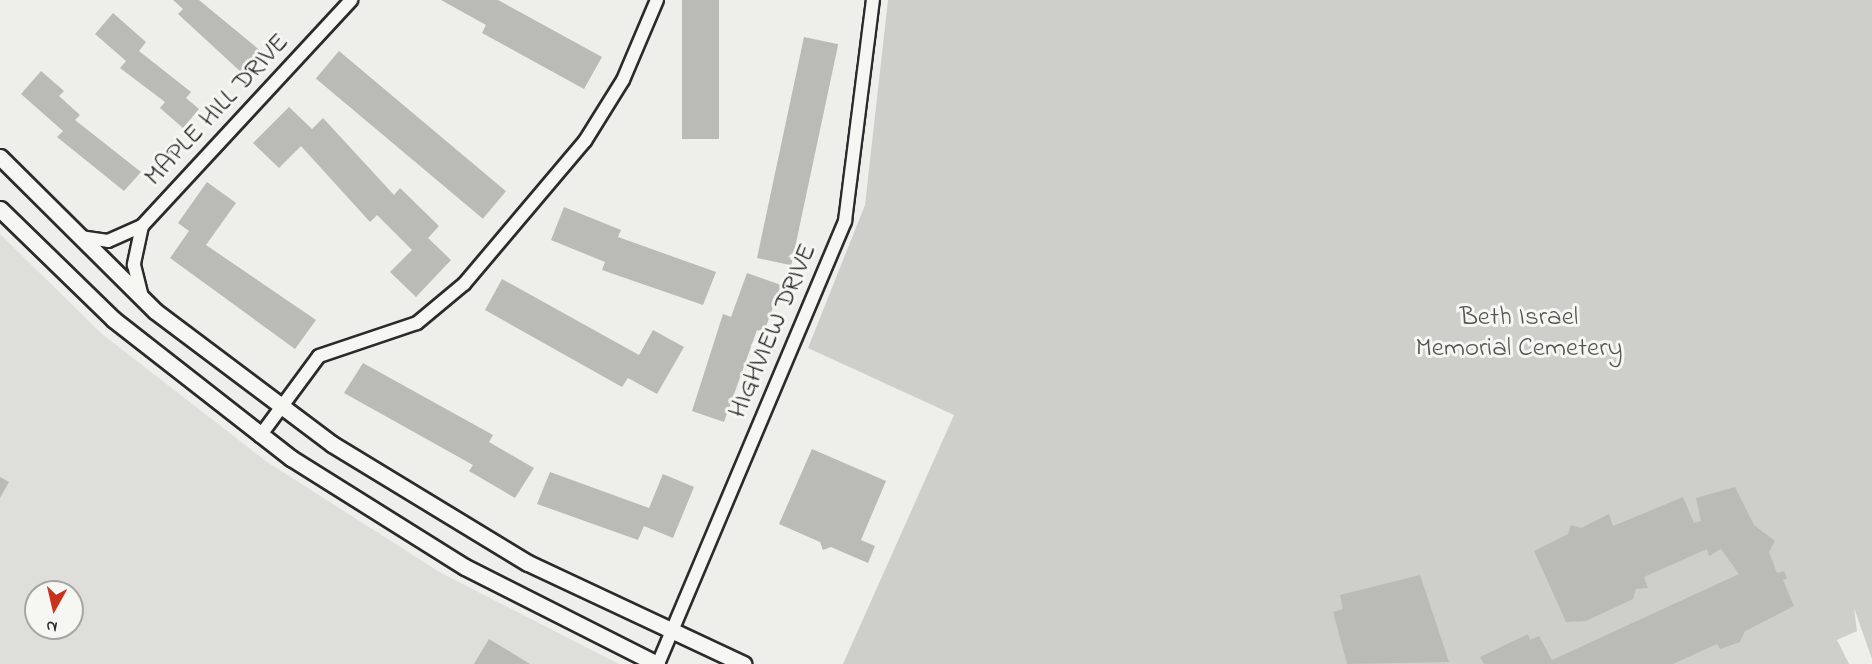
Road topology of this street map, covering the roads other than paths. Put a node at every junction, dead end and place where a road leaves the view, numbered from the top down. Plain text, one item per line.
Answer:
1 (351, 0) edge
2 (657, 0) edge
3 (873, 0) edge
4 (0, 157) edge
5 (0, 209) edge
6 (142, 226) junction
7 (67, 228) junction
8 (143, 300) junction
9 (279, 407) junction
10 (260, 436) junction
11 (669, 632) junction
12 (657, 664) edge
13 (744, 664) edge

1 - 6 street, MAPLE HILL DRIVE
2 - 9 street
3 - 11 street, HIGHVIEW DRIVE
4 - 7 street
5 - 10 street
6 - 7 street, MAPLE HILL DRIVE
6 - 8 street, MAPLE HILL DRIVE
7 - 8 street
8 - 9 street
9 - 10 street
9 - 11 street
10 - 12 street
11 - 12 street, HIGHVIEW DRIVE
11 - 13 street

